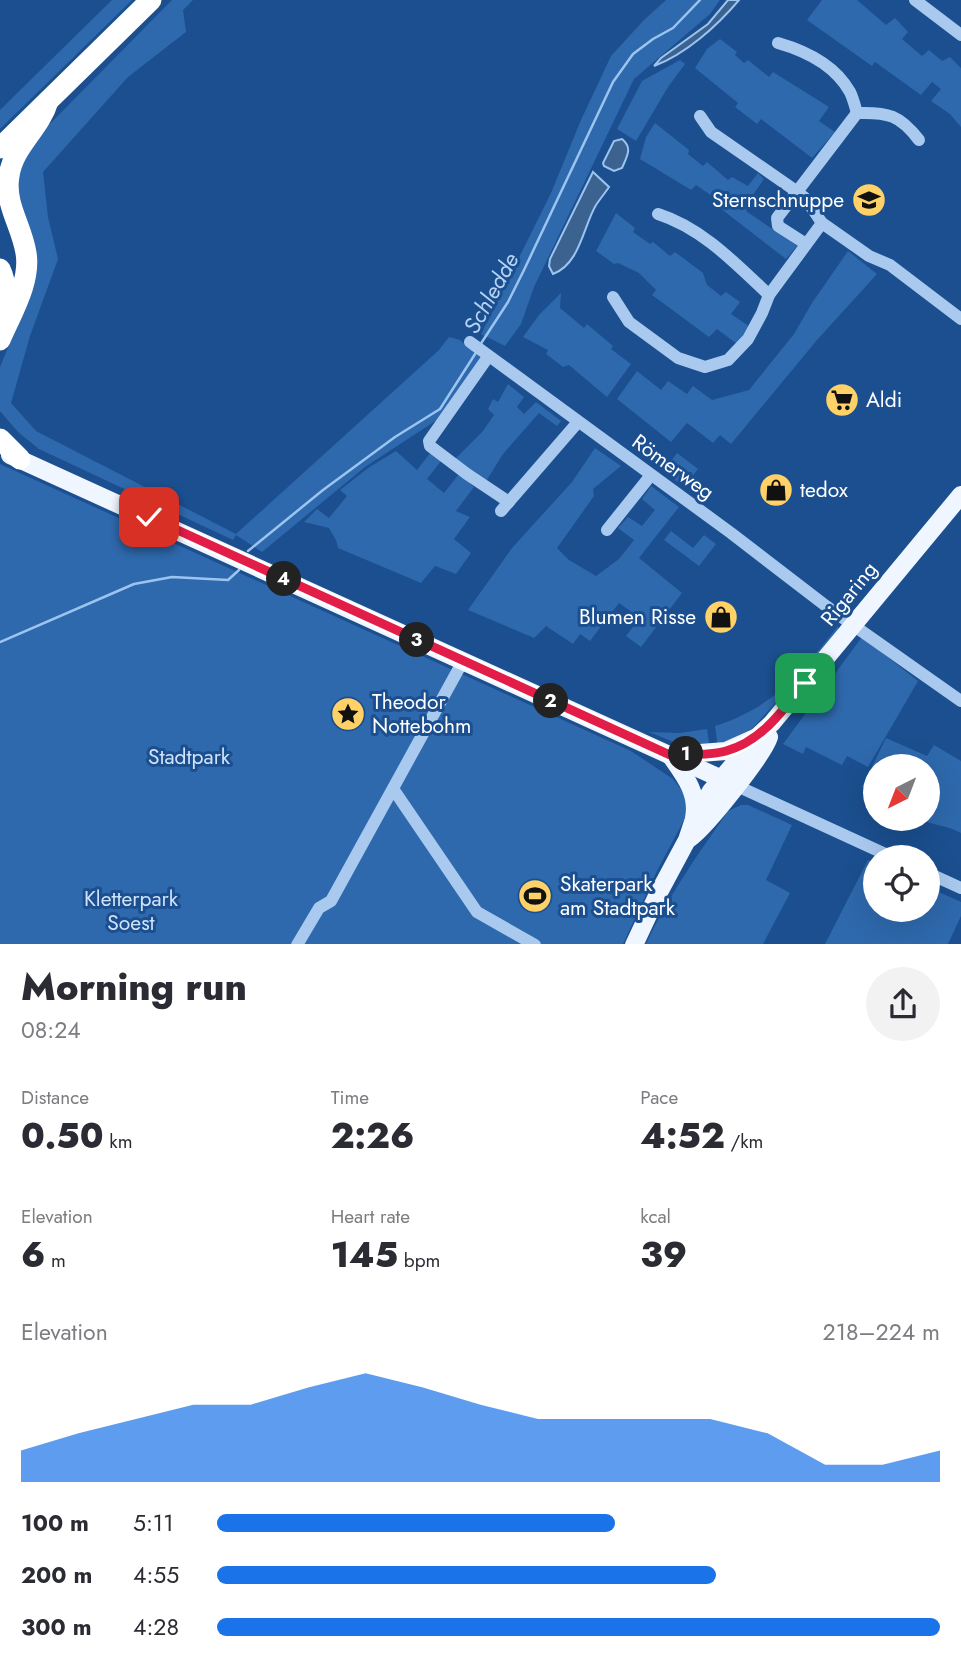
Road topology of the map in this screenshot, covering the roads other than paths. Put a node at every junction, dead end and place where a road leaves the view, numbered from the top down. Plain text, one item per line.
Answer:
1 (151, 0) edge
2 (916, 0) edge
3 (960, 33) edge
4 (778, 43) dead end
5 (48, 101) junction
6 (857, 113) junction
7 (700, 116) dead end
8 (919, 140) dead end
9 (0, 148) edge
10 (796, 191) junction
11 (658, 214) dead end
12 (822, 223) junction
13 (806, 244) junction
14 (0, 269) edge
15 (769, 295) junction
16 (613, 297) dead end
17 (0, 318) edge
18 (961, 319) edge
19 (0, 340) edge
20 (470, 342) dead end
21 (488, 356) junction
22 (578, 422) junction
23 (0, 439) edge
24 (0, 451) edge
25 (20, 459) junction
26 (651, 475) junction
27 (961, 495) edge
28 (607, 530) dead end
29 (853, 625) junction
30 (463, 661) junction
31 (961, 701) edge
32 (772, 723) junction
33 (757, 737) junction
34 (670, 755) junction
35 (728, 782) junction
36 (394, 790) junction
37 (693, 822) junction
38 (687, 840) junction
39 (866, 845) edge
40 (940, 878) edge
41 (961, 888) edge
42 (297, 944) edge
43 (535, 944) edge
44 (634, 944) edge

1 - 5 highway
2 - 3 street
4 - 6 street
5 - 9 highway
5 - 19 highway
6 - 8 street
6 - 10 street
7 - 10 street
10 - 12 street
10 - 13 street
11 - 15 street
12 - 13 street
12 - 18 street
13 - 15 street
14 - 17 highway
15 - 16 street
20 - 21 street, Römerweg
21 - 22 street, Römerweg
21 - 22 street
22 - 26 street, Römerweg
23 - 25 highway
24 - 25 main road
25 - 30 main road
26 - 28 street
26 - 29 street, Römerweg
27 - 29 main road, Rigaring
29 - 31 street, Römerweg
29 - 32 main road, Rigaring
30 - 34 main road
30 - 36 street
32 - 33 main road, Rigaring
32 - 35 main road, Rigaring
33 - 34 main road
33 - 35 main road, Rigaring
34 - 35 main road
34 - 37 main road
35 - 37 main road
35 - 38 main road
35 - 39 street
36 - 42 street
36 - 43 street
37 - 38 main road
38 - 44 main road
40 - 41 street

